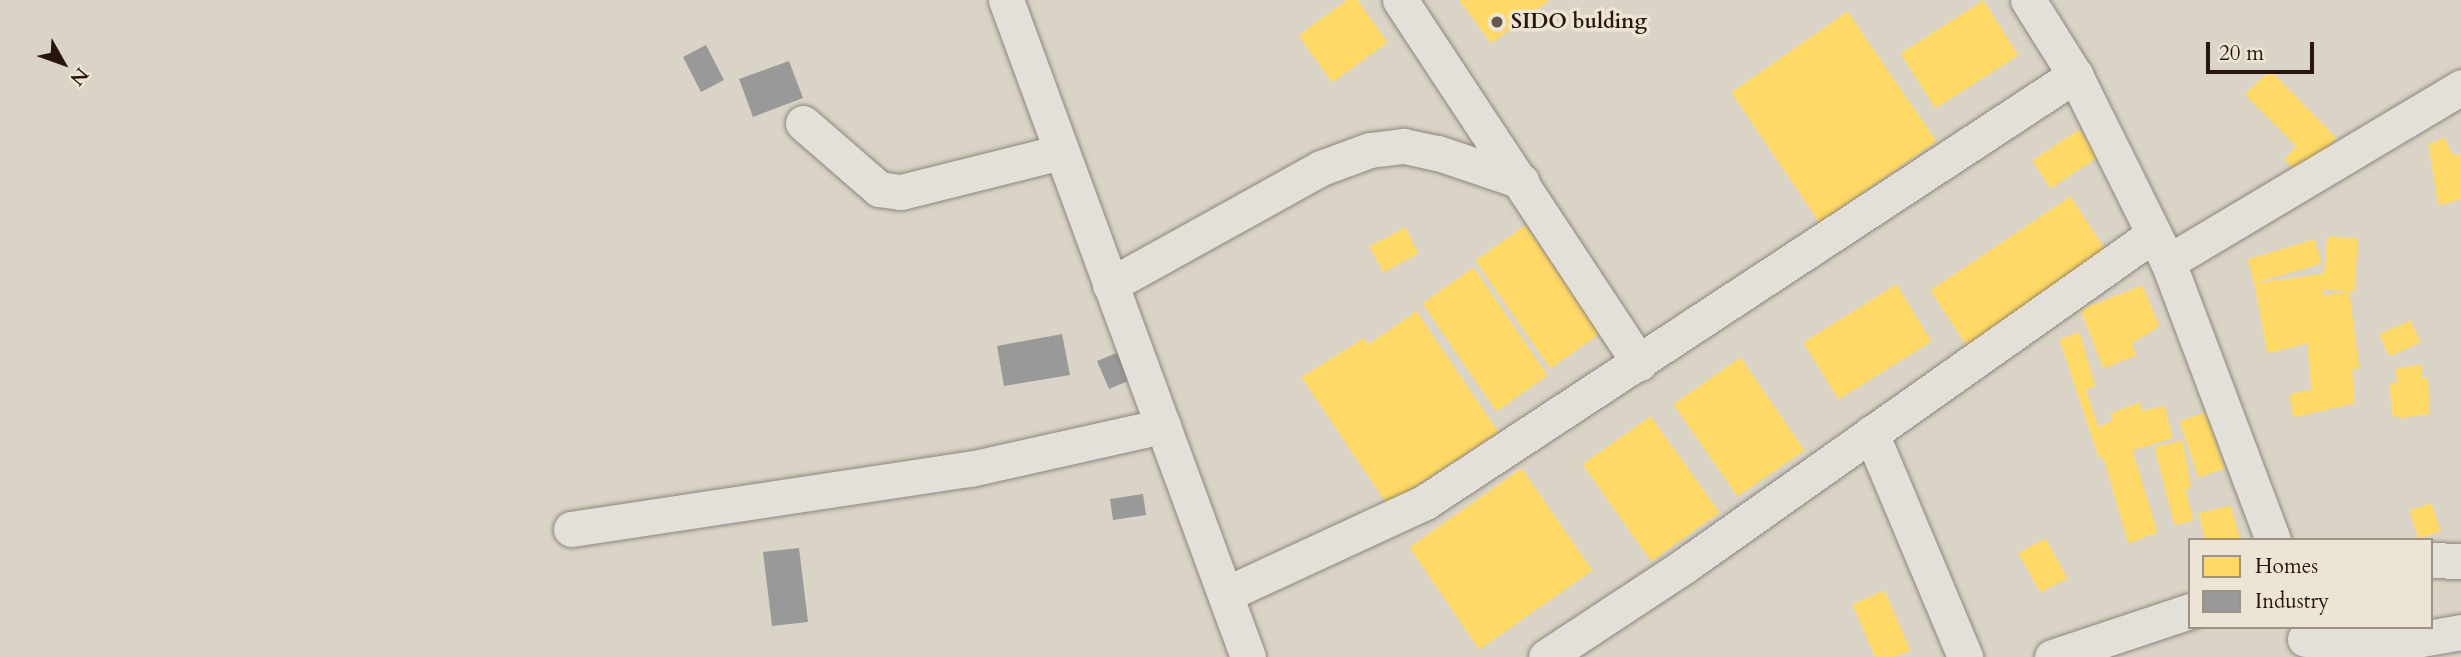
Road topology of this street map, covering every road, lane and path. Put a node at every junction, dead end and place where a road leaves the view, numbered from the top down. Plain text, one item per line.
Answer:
1 (1006, 0) edge
2 (1400, 0) edge
3 (2028, 0) edge
4 (2075, 75) junction
5 (2461, 87) edge
6 (803, 123) dead end
7 (1061, 152) junction
8 (1521, 181) junction
9 (2161, 248) junction
10 (1110, 285) junction
11 (1639, 363) junction
12 (1163, 426) junction
13 (1871, 433) junction
14 (571, 529) dead end
15 (2272, 538) edge
16 (2433, 560) edge
17 (2461, 561) edge
18 (1226, 594) junction
19 (2188, 612) edge
20 (2461, 632) edge
21 (2306, 641) edge
22 (1248, 657) edge
23 (1546, 657) edge
24 (1965, 657) edge
25 (2052, 657) edge

1 - 7 street
2 - 8 street
3 - 4 street
4 - 9 street
4 - 11 street
5 - 9 street
6 - 7 street
7 - 10 street
8 - 10 street
8 - 11 street
9 - 13 street
9 - 15 street
10 - 12 street
11 - 18 street
12 - 14 street
12 - 18 street
13 - 23 street
13 - 24 street
16 - 17 street
18 - 22 street
19 - 25 street
20 - 21 street

